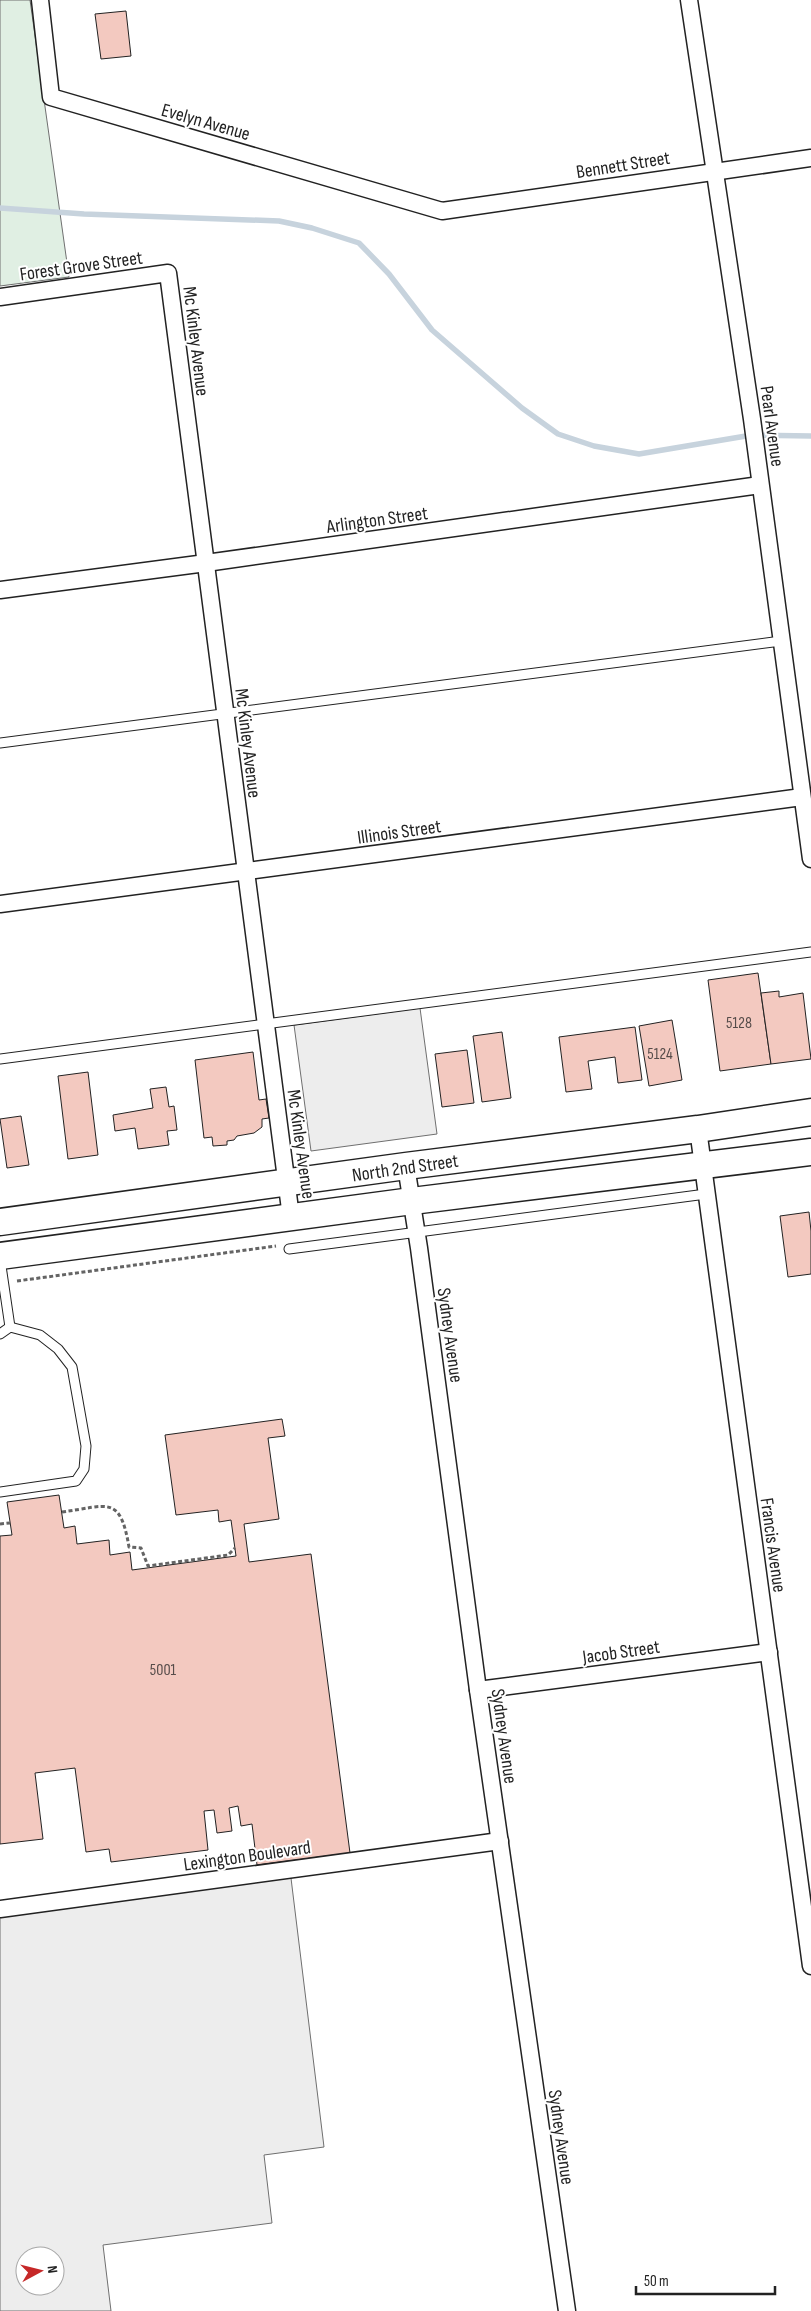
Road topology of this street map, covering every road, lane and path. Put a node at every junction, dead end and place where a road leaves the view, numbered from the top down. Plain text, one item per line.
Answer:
1 (40, 0) edge
2 (689, 0) edge
3 (811, 158) edge
4 (715, 170) junction
5 (442, 211) joint
6 (168, 273) joint
7 (0, 297) edge
8 (760, 485) junction
9 (206, 564) junction
10 (0, 590) edge
11 (781, 641) junction
12 (225, 713) junction
13 (0, 743) edge
14 (802, 797) junction
15 (811, 859) edge
16 (245, 872) junction
17 (0, 904) edge
18 (811, 952) edge
19 (266, 1024) junction
20 (0, 1059) edge
21 (811, 1112) edge
22 (698, 1129) junction
23 (811, 1152) edge
24 (406, 1166) junction
25 (703, 1166) junction
26 (287, 1184) junction
27 (706, 1194) junction
28 (412, 1201) junction
29 (291, 1217) junction
30 (0, 1222) edge
31 (417, 1232) junction
32 (276, 1246) dead end
33 (289, 1249) dead end
34 (0, 1257) edge
35 (4, 1283) junction
36 (10, 1328) junction
37 (0, 1334) edge
38 (0, 1492) edge
39 (62, 1512) dead end
40 (10, 1523) dead end
41 (0, 1524) edge
42 (235, 1548) dead end
43 (769, 1652) junction
44 (478, 1690) junction
45 (500, 1841) junction
46 (0, 1910) edge
47 (811, 1966) edge
48 (567, 2311) edge

1 - 5 street, Evelyn Avenue
2 - 4 street, Pearl Avenue
3 - 4 street, Bennett Street
4 - 5 street, Bennett Street
4 - 8 street, Pearl Avenue
6 - 7 street, Forest Grove Street
6 - 9 street, Mc Kinley Avenue
8 - 9 street, Arlington Street
8 - 11 street, Pearl Avenue
9 - 10 street, Arlington Street
9 - 12 street, Mc Kinley Avenue
11 - 12 lane
11 - 14 street, Pearl Avenue
12 - 13 lane
12 - 16 street, Mc Kinley Avenue
14 - 15 street, Pearl Avenue
14 - 16 street, Illinois Street
16 - 17 street, Illinois Street
16 - 19 street, Mc Kinley Avenue
18 - 19 lane
19 - 20 lane
19 - 26 street, Mc Kinley Avenue
21 - 22 main road, North 2nd Street
22 - 24 main road, North 2nd Street
22 - 25 street, Francis Avenue
23 - 25 main road, North 2nd Street
24 - 26 main road, North 2nd Street
24 - 28 street, Sydney Avenue
25 - 27 street, Francis Avenue
25 - 28 main road, North 2nd Street
26 - 29 street, Mc Kinley Avenue
26 - 30 main road, North 2nd Street
27 - 31 lane
27 - 43 street, Francis Avenue
28 - 29 main road, North 2nd Street
28 - 31 street, Sydney Avenue
29 - 34 main road, North 2nd Street
31 - 33 lane
31 - 44 street, Sydney Avenue
32 - 35 path
34 - 35 lane
35 - 36 lane
36 - 37 lane
36 - 38 lane
39 - 42 path
40 - 41 path
43 - 44 street, Jacob Street
43 - 47 street, Francis Avenue
44 - 45 street, Sydney Avenue
45 - 46 street, Lexington Boulevard
45 - 48 street, Sydney Avenue

